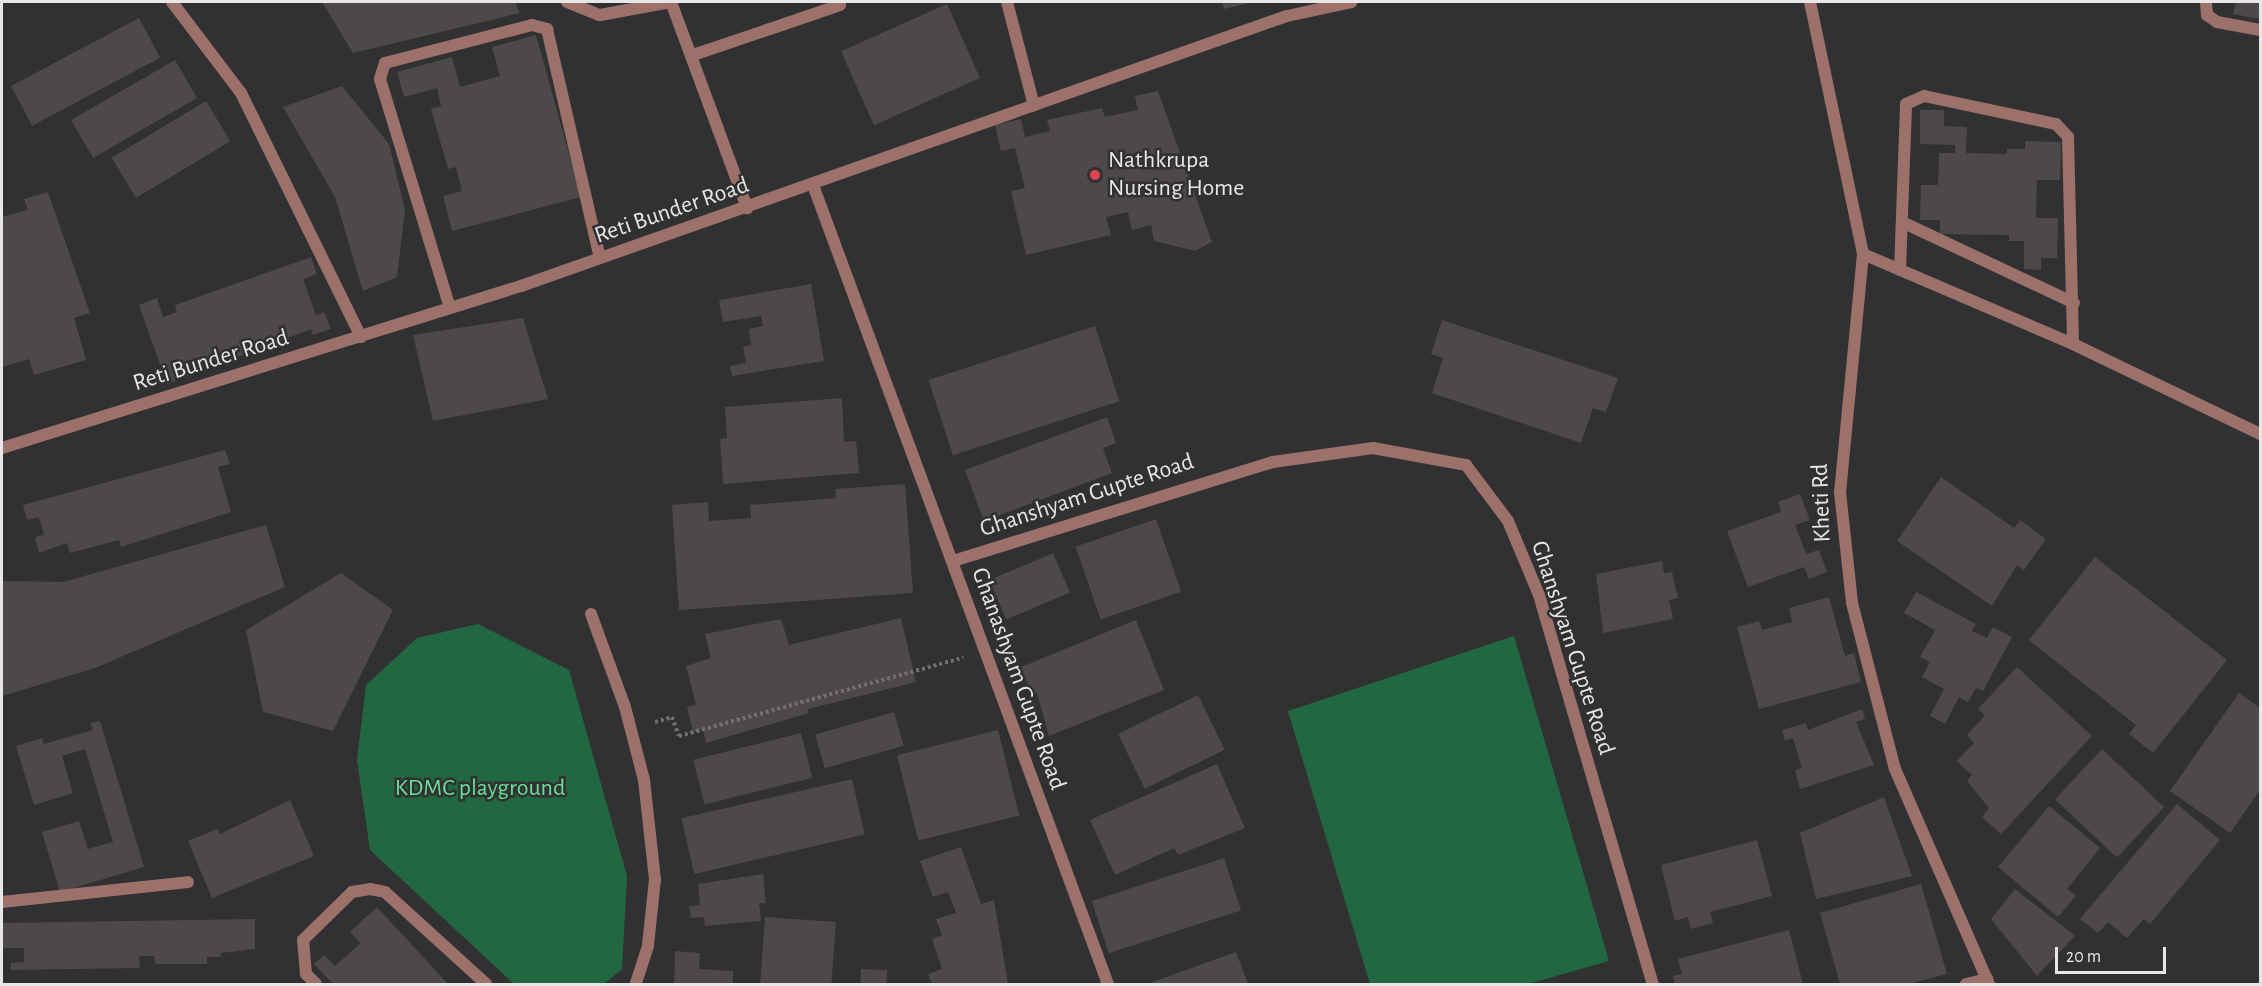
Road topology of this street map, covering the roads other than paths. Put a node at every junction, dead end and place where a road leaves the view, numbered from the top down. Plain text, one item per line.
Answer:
1 (172, 2) edge
2 (567, 2) edge
3 (671, 2) edge
4 (1007, 2) edge
5 (1352, 2) edge
6 (1810, 2) edge
7 (2206, 2) edge
8 (639, 5) edge
9 (840, 5) dead end
10 (2260, 30) edge
11 (693, 55) junction
12 (1034, 106) junction
13 (813, 185) junction
14 (747, 208) junction
15 (1902, 222) junction
16 (1863, 254) junction
17 (600, 258) junction
18 (1900, 270) junction
19 (2074, 303) junction
20 (450, 308) junction
21 (361, 337) junction
22 (2073, 344) junction
23 (2260, 434) edge
24 (2, 448) edge
25 (953, 561) junction
26 (591, 614) dead end
27 (188, 882) dead end
28 (2, 902) edge
29 (1988, 982) edge
30 (316, 984) edge
31 (486, 984) edge
32 (636, 984) edge
33 (1108, 984) edge
34 (1653, 984) edge
35 (1966, 984) edge

1 - 21 street
2 - 8 street
3 - 8 street
3 - 11 street
4 - 12 street
5 - 12 street, Reti Bunder Road
6 - 16 street, Kheti Rd
7 - 10 street
9 - 11 street
11 - 14 street
12 - 13 street, Reti Bunder Road
13 - 14 street, Reti Bunder Road
13 - 25 street, Ghanashyam Gupte Road
14 - 17 street, Reti Bunder Road
15 - 18 street
15 - 19 street
15 - 19 street
16 - 18 street
16 - 29 street, Kheti Rd
17 - 20 street, Reti Bunder Road
17 - 20 street
18 - 22 street
19 - 22 street
20 - 21 street, Reti Bunder Road
21 - 24 street, Reti Bunder Road
22 - 23 street
25 - 33 street, Ghanashyam Gupte Road
25 - 34 street, Ghanshyam Gupte Road
26 - 32 street
27 - 28 street
29 - 35 street
30 - 31 street

